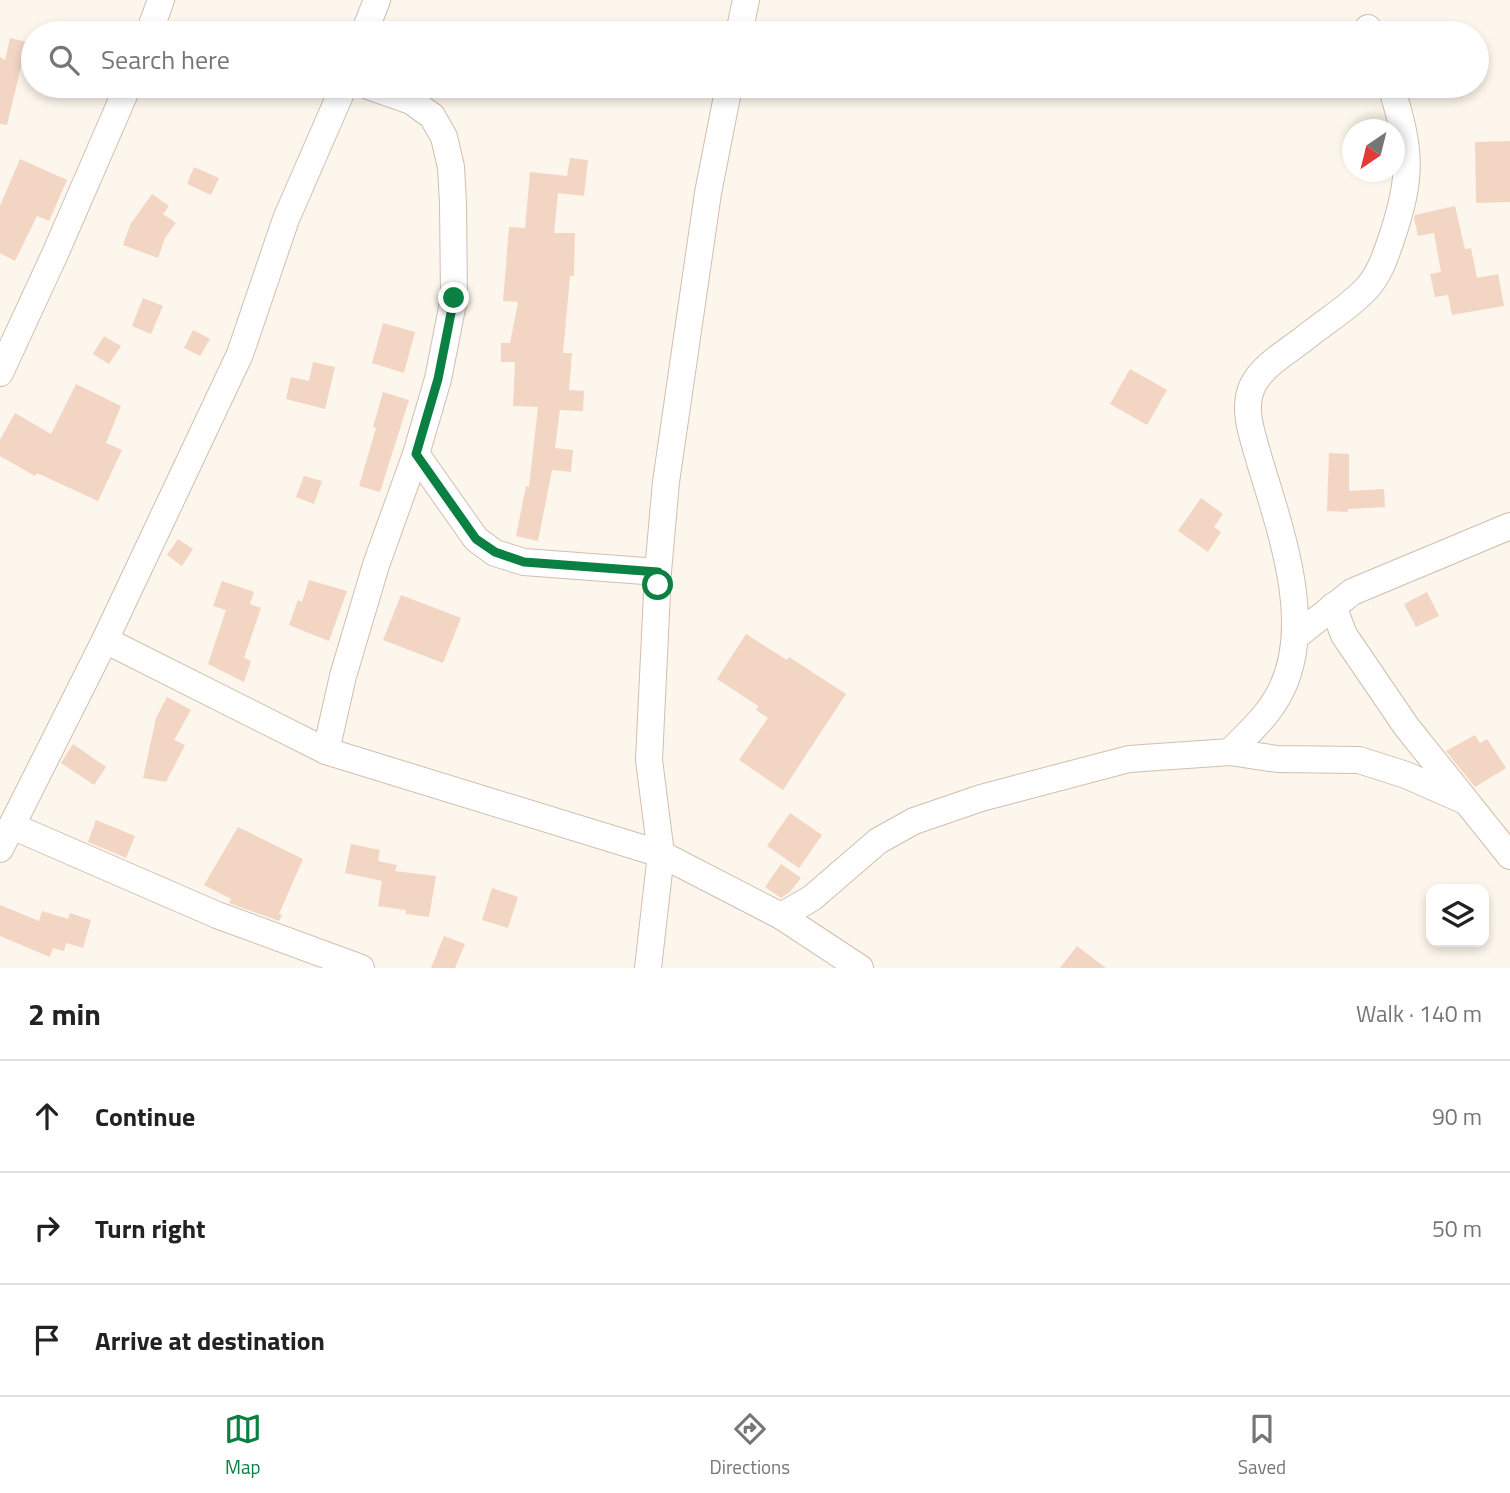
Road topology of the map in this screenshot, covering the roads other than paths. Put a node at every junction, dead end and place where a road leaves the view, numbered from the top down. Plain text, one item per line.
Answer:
1 (161, 0) edge
2 (377, 0) edge
3 (746, 0) edge
4 (153, 21) edge
5 (369, 21) edge
6 (742, 21) edge
7 (123, 98) edge
8 (339, 98) edge
9 (402, 98) edge
10 (727, 98) edge
11 (1395, 98) edge
12 (0, 373) edge
13 (416, 454) junction
14 (1510, 526) edge
15 (658, 572) junction
16 (1333, 606) junction
17 (1295, 637) junction
18 (105, 640) junction
19 (326, 751) junction
20 (1230, 752) junction
21 (1465, 801) junction
22 (6, 837) edge
23 (661, 854) junction
24 (1510, 856) edge
25 (781, 916) junction
26 (361, 968) edge
27 (648, 968) edge
28 (860, 968) edge

1 - 4 street
2 - 5 street
3 - 6 street
7 - 12 street
8 - 18 street
9 - 13 street
10 - 15 street
11 - 17 street
13 - 15 street
13 - 19 street
14 - 16 street
15 - 23 street
16 - 17 street
16 - 21 street
17 - 20 street
18 - 19 street
18 - 22 street
19 - 23 street
20 - 21 street
20 - 25 street
21 - 24 street
22 - 26 street
23 - 25 street
23 - 27 street
25 - 28 street

